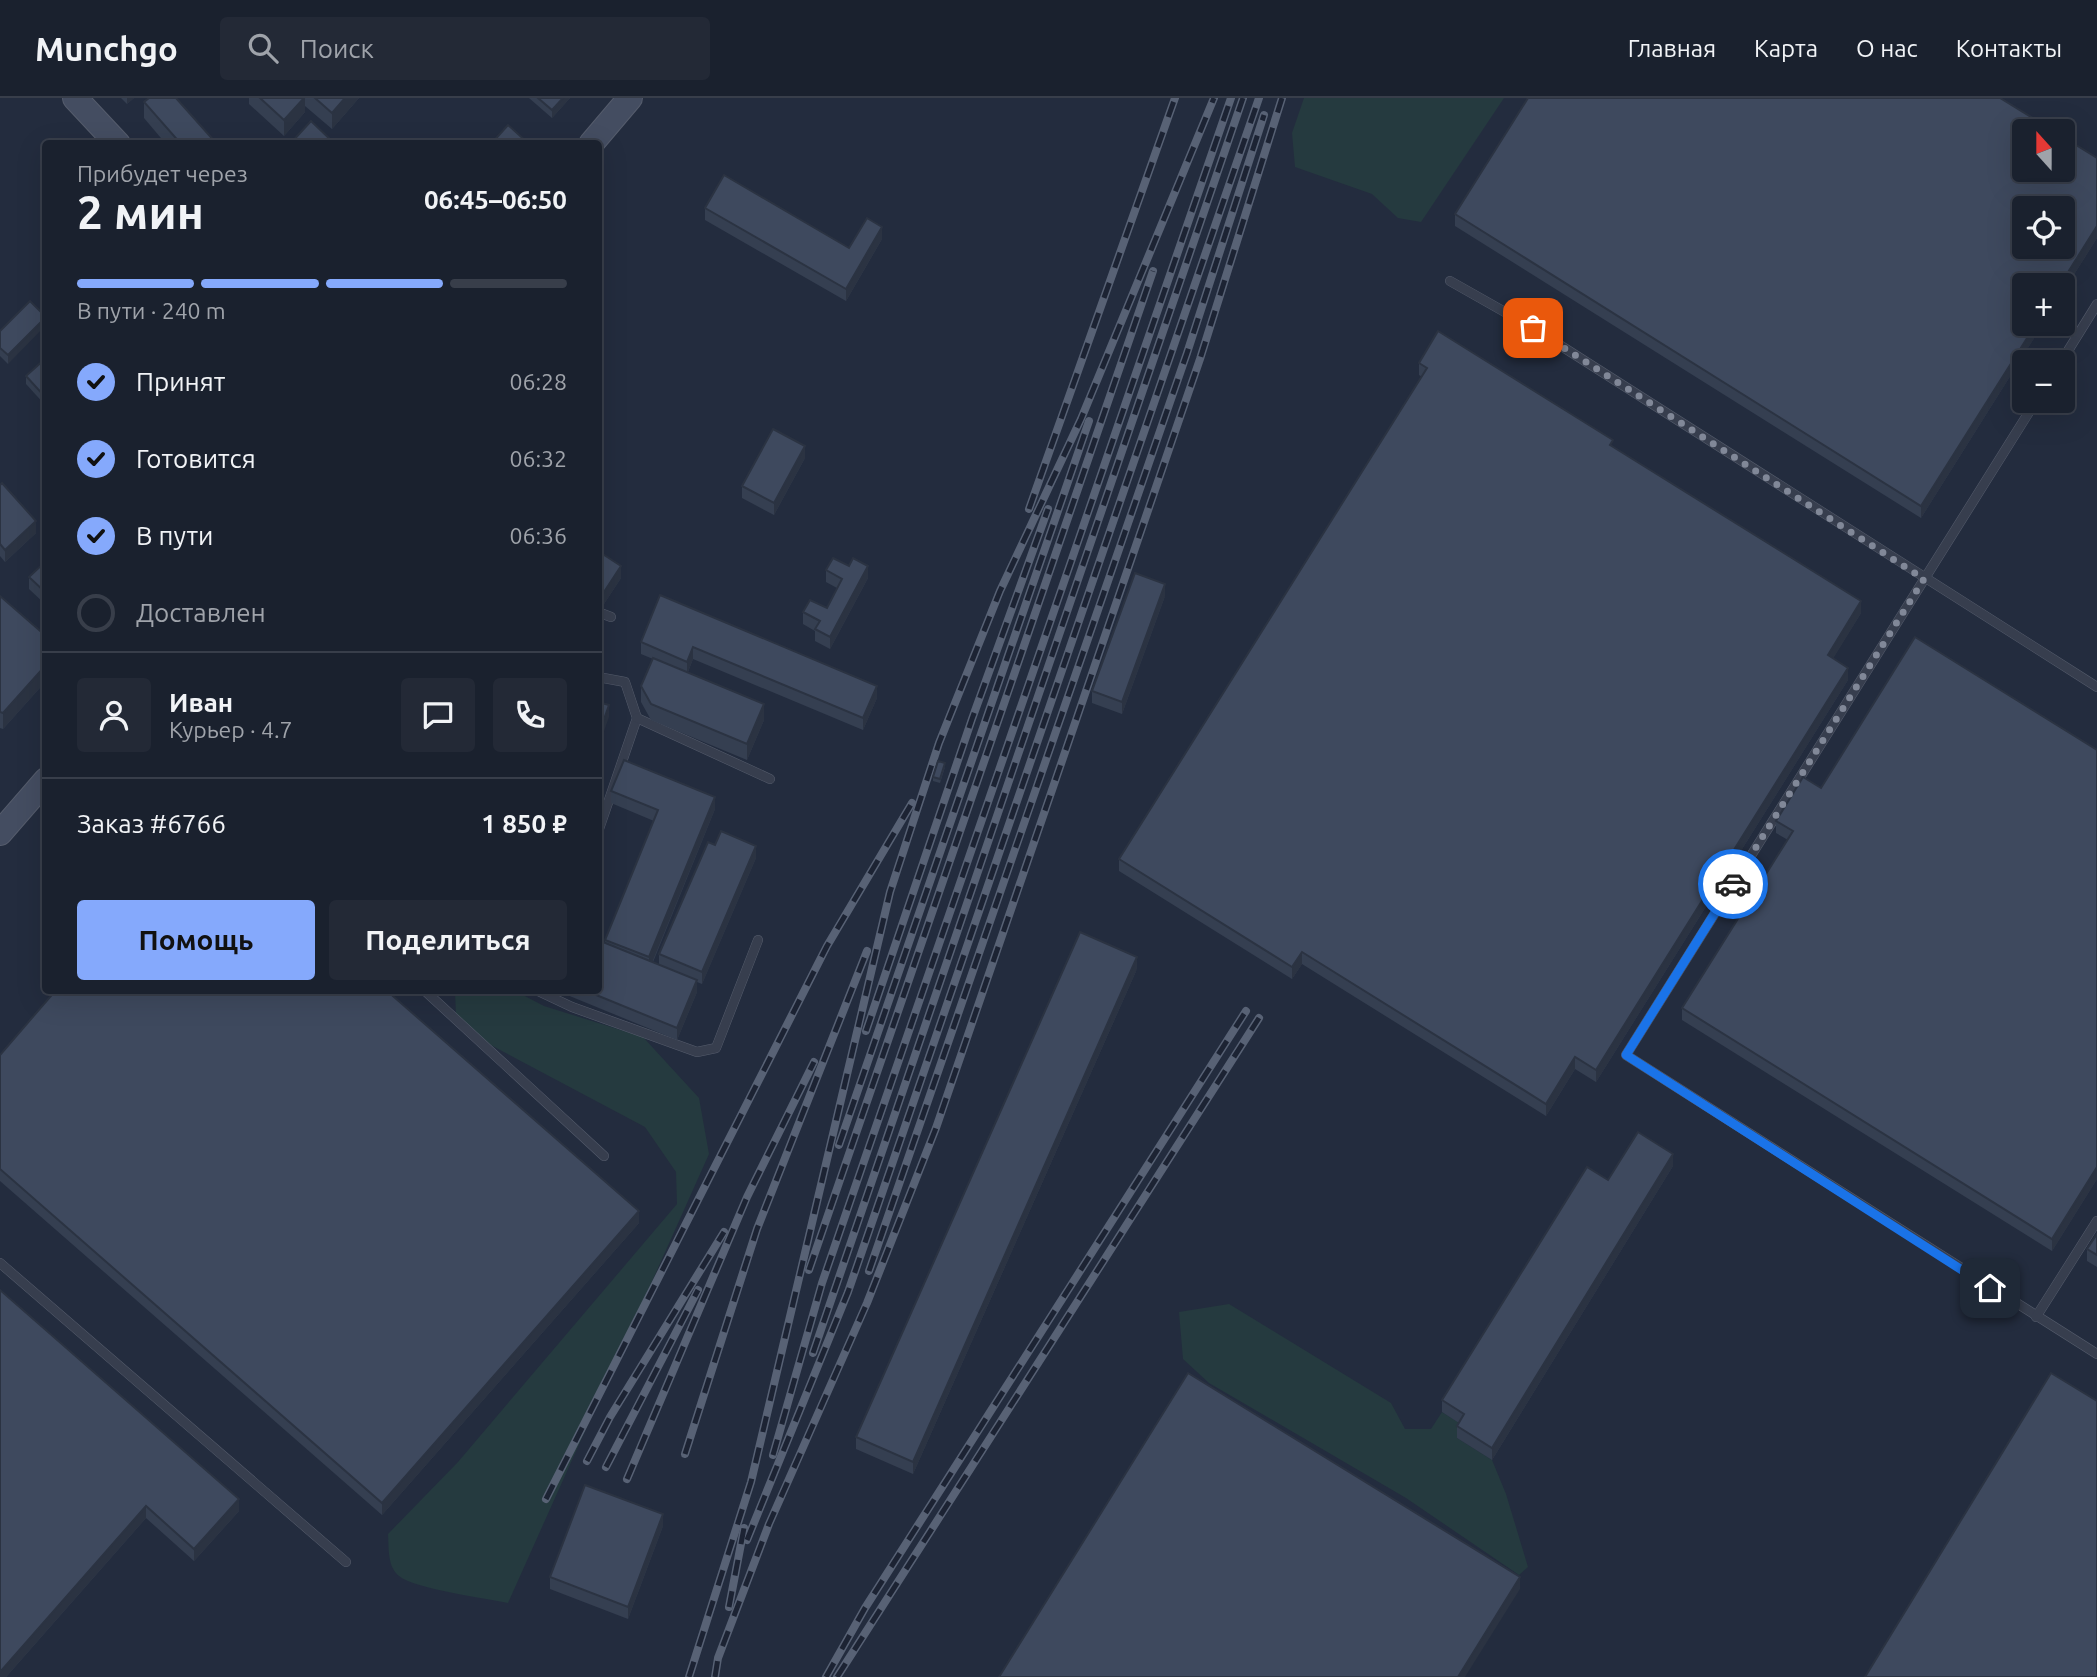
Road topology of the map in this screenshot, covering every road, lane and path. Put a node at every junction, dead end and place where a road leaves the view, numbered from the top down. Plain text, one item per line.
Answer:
1 (75, 98) edge
2 (631, 98) edge
3 (114, 140) edge
4 (594, 140) edge
5 (1450, 281) dead end
6 (2097, 304) edge
7 (2068, 350) edge
8 (2028, 413) edge
9 (1924, 579) junction
10 (602, 613) edge
11 (611, 617) dead end
12 (602, 678) edge
13 (2097, 687) edge
14 (637, 718) junction
15 (770, 779) dead end
16 (42, 785) edge
17 (602, 820) edge
18 (0, 833) edge
19 (758, 940) dead end
20 (428, 994) edge
21 (544, 994) edge
22 (604, 1156) dead end
23 (2097, 1222) edge
24 (0, 1263) edge
25 (2036, 1317) junction
26 (2097, 1354) edge
27 (346, 1562) dead end

1 - 3 main road
2 - 4 main road
5 - 9 lane
6 - 7 lane
8 - 9 lane
9 - 13 lane
9 - 25 lane
10 - 11 lane
12 - 14 lane
14 - 15 lane
14 - 17 lane
16 - 18 main road
19 - 21 lane
20 - 22 lane
23 - 25 lane
24 - 27 lane
25 - 26 lane

